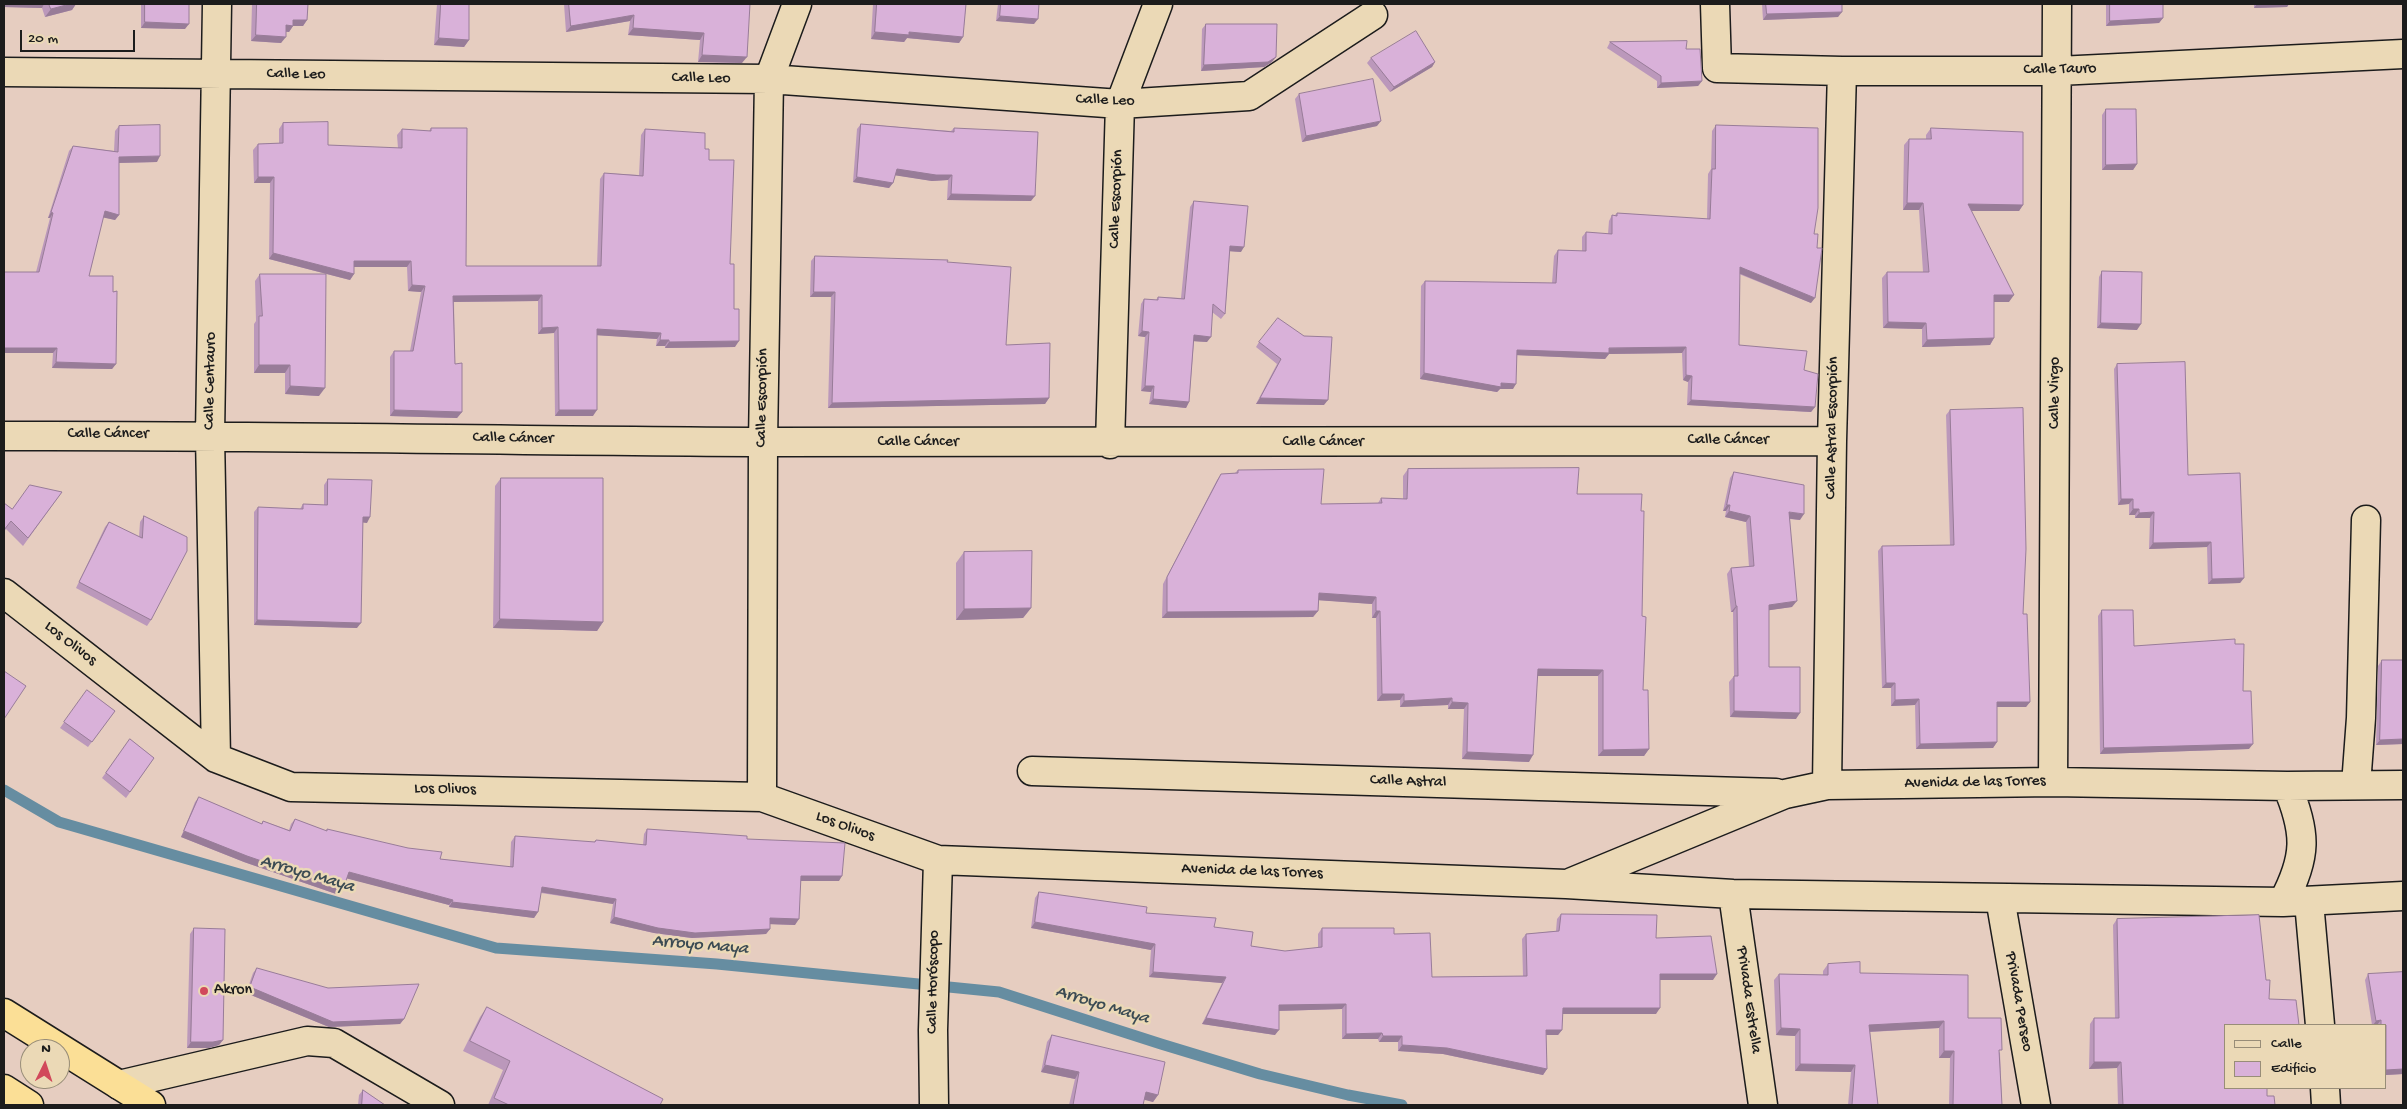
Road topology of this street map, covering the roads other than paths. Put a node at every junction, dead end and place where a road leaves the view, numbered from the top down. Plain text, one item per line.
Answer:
1 (217, 4) edge
2 (797, 4) edge
3 (1158, 4) edge
4 (1715, 4) edge
5 (2057, 4) edge
6 (1373, 15) dead end
7 (2403, 54) edge
8 (1842, 71) junction
9 (2058, 71) junction
10 (4, 72) edge
11 (214, 74) junction
12 (769, 79) junction
13 (1120, 104) junction
14 (210, 435) junction
15 (4, 436) edge
16 (1832, 441) junction
17 (763, 442) junction
18 (1110, 444) junction
19 (2366, 520) dead end
20 (4, 593) edge
21 (216, 758) junction
22 (1032, 771) dead end
23 (2053, 782) junction
24 (1827, 785) junction
25 (2356, 785) junction
26 (2403, 785) edge
27 (2287, 786) junction
28 (1785, 794) junction
29 (762, 797) junction
30 (938, 860) junction
31 (1566, 884) junction
32 (1733, 894) junction
33 (2403, 896) edge
34 (2000, 898) junction
35 (2296, 902) junction
36 (4, 1013) edge
37 (2320, 1024) edge
38 (119, 1085) junction
39 (4, 1089) edge
40 (2325, 1089) edge
41 (28, 1105) edge
42 (150, 1105) edge
43 (440, 1105) edge
44 (934, 1105) edge
45 (1763, 1105) edge
46 (2036, 1105) edge
47 (2326, 1105) edge

1 - 11 street, Calle Centauro
2 - 12 street, Calle Escorpión
3 - 13 street, Calle Escorpión
4 - 8 street, Calle Tauro
5 - 9 street, Calle Virgo
6 - 13 street, Calle Leo
7 - 9 street, Calle Tauro
8 - 9 street, Calle Tauro
8 - 16 street, Calle Astral Escorpión
9 - 23 street, Calle Virgo
10 - 11 street, Calle Leo
11 - 12 street, Calle Leo
11 - 14 street, Calle Centauro
12 - 13 street, Calle Leo
12 - 17 street, Calle Escorpión
13 - 18 street, Calle Escorpión
14 - 15 street, Calle Cáncer
14 - 17 street, Calle Cáncer
14 - 21 street, Calle Centauro
16 - 18 street, Calle Cáncer
16 - 24 street, Calle Astral Escorpión
17 - 18 street, Calle Cáncer
17 - 29 street, Calle Escorpión
19 - 25 street
20 - 21 street, Los Olivos
21 - 29 street, Los Olivos
22 - 28 street, Calle Astral
23 - 24 street, Avenida de las Torres
23 - 27 street, Avenida de las Torres
24 - 28 street, Avenida de las Torres
25 - 26 street, Avenida de las Torres
25 - 27 street, Avenida de las Torres
27 - 35 street
28 - 31 street, Avenida de las Torres
29 - 30 street, Los Olivos
30 - 31 street, Avenida de las Torres
30 - 44 street, Calle Horóscopo
31 - 32 street, Avenida de las Torres
32 - 34 street, Avenida de las Torres
32 - 45 street, Privada Estrella
33 - 35 street, Avenida de las Torres
34 - 35 street, Avenida de las Torres
34 - 46 street, Privada Perseo
35 - 37 street
36 - 38 highway
38 - 42 highway
38 - 43 street
39 - 41 highway
40 - 47 street

